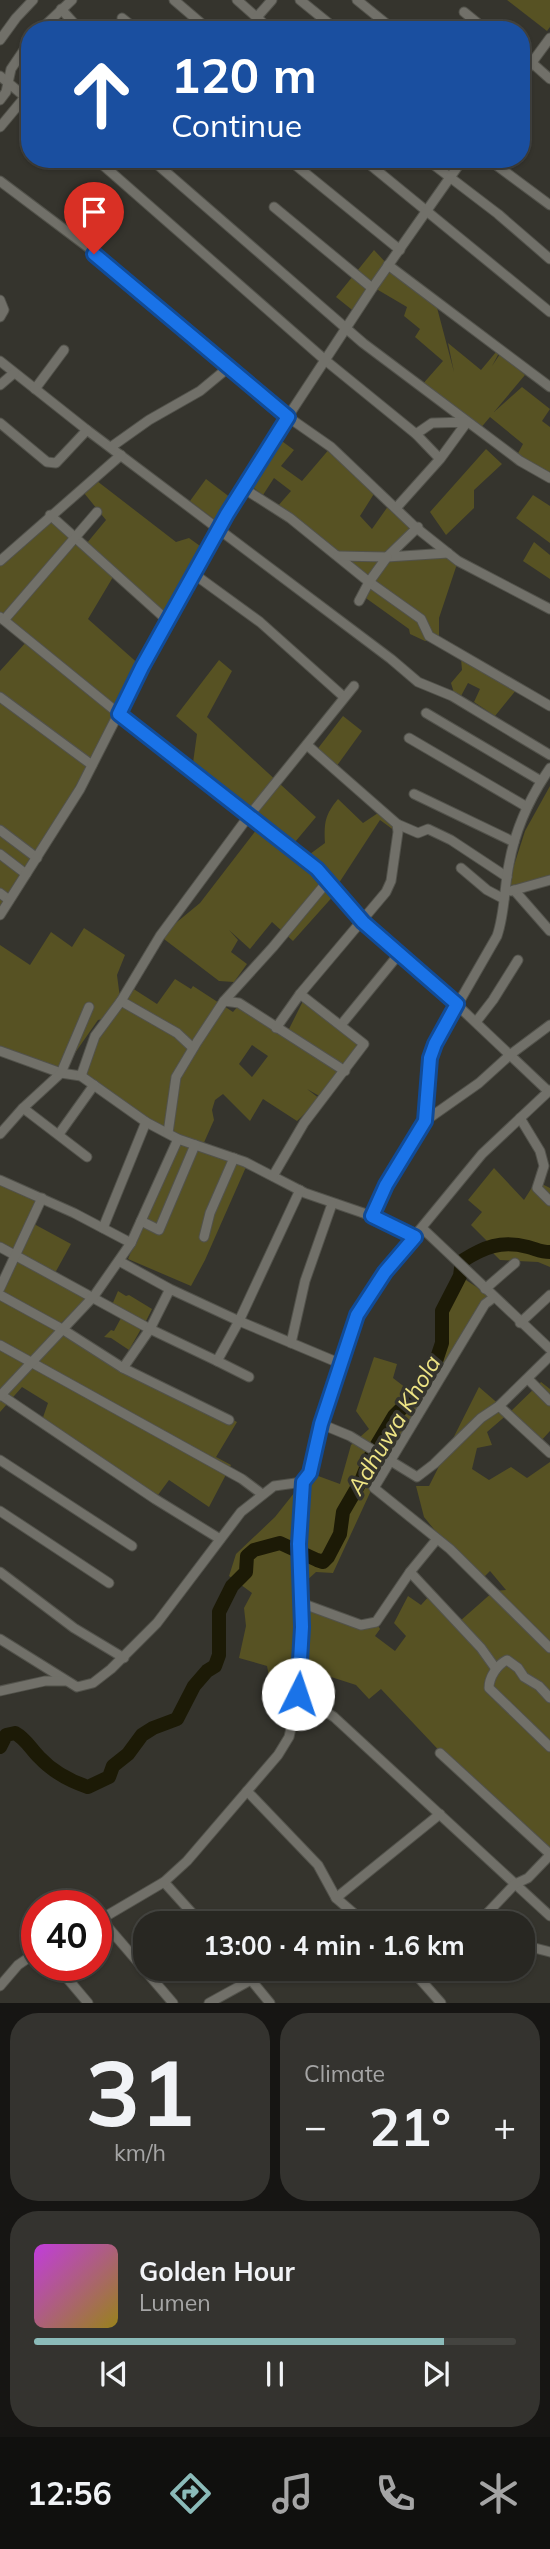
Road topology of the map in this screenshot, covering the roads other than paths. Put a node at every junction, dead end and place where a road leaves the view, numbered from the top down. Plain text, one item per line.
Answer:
1 (33, 0) edge
2 (72, 0) edge
3 (174, 0) edge
4 (237, 0) edge
5 (272, 0) edge
6 (300, 0) edge
7 (357, 0) edge
8 (61, 9) junction
9 (464, 12) dead end
10 (257, 17) junction
11 (122, 18) dead end
12 (49, 21) edge
13 (72, 21) edge
14 (126, 21) edge
15 (198, 21) edge
16 (261, 21) edge
17 (326, 21) edge
18 (383, 21) edge
19 (475, 21) edge
20 (550, 38) edge
21 (0, 40) edge
22 (21, 52) edge
23 (19, 54) joint
24 (530, 59) edge
25 (530, 64) edge
26 (4, 79) edge
27 (550, 79) edge
28 (21, 94) edge
29 (0, 100) edge
30 (21, 105) edge
31 (0, 127) edge
32 (106, 168) edge
33 (162, 168) edge
34 (299, 168) edge
35 (374, 168) edge
36 (437, 168) edge
37 (457, 168) edge
38 (500, 168) edge
39 (450, 178) junction
40 (0, 181) edge
41 (550, 205) edge
42 (274, 207) dead end
43 (426, 212) junction
44 (400, 250) junction
45 (550, 259) edge
46 (388, 265) junction
47 (372, 288) junction
48 (0, 300) edge
49 (550, 312) edge
50 (0, 317) edge
51 (345, 329) junction
52 (65, 350) dead end
53 (325, 360) junction
54 (0, 361) edge
55 (229, 367) junction
56 (15, 373) junction
57 (0, 385) edge
58 (550, 387) edge
59 (35, 389) junction
60 (288, 417) junction
61 (467, 422) junction
62 (0, 424) edge
63 (87, 430) junction
64 (416, 434) junction
65 (111, 447) junction
66 (121, 455) junction
67 (440, 459) junction
68 (550, 478) edge
69 (243, 488) junction
70 (397, 507) junction
71 (97, 512) dead end
72 (50, 515) junction
73 (418, 527) junction
74 (220, 529) junction
75 (74, 537) junction
76 (448, 553) junction
77 (338, 556) junction
78 (387, 557) junction
79 (0, 561) edge
80 (194, 574) junction
81 (369, 582) junction
82 (359, 601) dead end
83 (550, 610) edge
84 (2, 618) edge
85 (168, 621) junction
86 (354, 686) dead end
87 (0, 697) edge
88 (344, 697) junction
89 (550, 706) edge
90 (426, 713) dead end
91 (119, 714) junction
92 (409, 738) dead end
93 (307, 745) junction
94 (550, 755) edge
95 (92, 765) junction
96 (550, 768) edge
97 (541, 781) junction
98 (414, 794) dead end
99 (527, 807) junction
100 (248, 817) junction
101 (397, 824) junction
102 (0, 830) edge
103 (514, 842) junction
104 (0, 854) edge
105 (37, 858) junction
106 (461, 868) dead end
107 (26, 874) junction
108 (507, 877) junction
109 (550, 880) edge
110 (327, 882) junction
111 (0, 893) edge
112 (508, 894) junction
113 (9, 900) junction
114 (0, 915) edge
115 (363, 922) junction
116 (550, 931) edge
117 (399, 954) junction
118 (519, 960) dead end
119 (300, 994) junction
120 (121, 1001) junction
121 (224, 1001) junction
122 (457, 1004) junction
123 (89, 1007) dead end
124 (476, 1022) junction
125 (341, 1025) junction
126 (550, 1025) edge
127 (276, 1028) junction
128 (193, 1048) junction
129 (0, 1051) edge
130 (511, 1054) junction
131 (345, 1072) junction
132 (61, 1073) junction
133 (81, 1076) junction
134 (94, 1085) junction
135 (549, 1091) edge
136 (23, 1108) junction
137 (520, 1118) junction
138 (425, 1121) junction
139 (146, 1122) junction
140 (168, 1133) junction
141 (0, 1134) edge
142 (59, 1134) junction
143 (178, 1139) junction
144 (195, 1144) junction
145 (87, 1157) dead end
146 (234, 1158) junction
147 (273, 1176) junction
148 (0, 1180) edge
149 (300, 1190) junction
150 (42, 1198) junction
151 (550, 1201) edge
152 (332, 1204) junction
153 (372, 1216) junction
154 (141, 1221) junction
155 (103, 1228) junction
156 (422, 1228) junction
157 (204, 1237) dead end
158 (415, 1237) junction
159 (131, 1243) junction
160 (0, 1247) edge
161 (15, 1255) junction
162 (119, 1261) junction
163 (514, 1263) dead end
164 (0, 1289) edge
165 (170, 1289) junction
166 (485, 1289) junction
167 (0, 1295) edge
168 (550, 1295) edge
169 (94, 1296) junction
170 (493, 1298) junction
171 (239, 1321) junction
172 (520, 1323) junction
173 (62, 1329) junction
174 (150, 1329) junction
175 (291, 1343) junction
176 (0, 1345) edge
177 (550, 1349) edge
178 (550, 1356) edge
179 (217, 1361) junction
180 (32, 1362) junction
181 (340, 1363) junction
182 (123, 1368) junction
183 (249, 1377) dead end
184 (528, 1379) junction
185 (0, 1396) edge
186 (550, 1401) edge
187 (499, 1406) junction
188 (229, 1420) dead end
189 (321, 1424) junction
190 (550, 1453) edge
191 (0, 1460) edge
192 (392, 1461) junction
193 (303, 1482) junction
194 (262, 1494) junction
195 (0, 1511) edge
196 (220, 1539) junction
197 (437, 1539) junction
198 (132, 1546) dead end
199 (0, 1572) edge
200 (410, 1572) junction
201 (109, 1583) dead end
202 (301, 1603) junction
203 (0, 1639) edge
204 (550, 1648) edge
205 (124, 1658) junction
206 (496, 1669) junction
207 (65, 1681) junction
208 (0, 1691) edge
209 (298, 1694) junction
210 (550, 1698) edge
211 (550, 1747) edge
212 (440, 1753) dead end
213 (247, 1790) junction
214 (440, 1814) junction
215 (550, 1854) edge
216 (163, 1882) junction
217 (514, 1884) junction
218 (336, 1898) junction
219 (190, 1911) edge
220 (350, 1911) edge
221 (489, 1911) edge
222 (112, 1913) edge
223 (550, 1916) edge
224 (112, 1935) edge
225 (21, 1963) edge
226 (69, 1981) edge
227 (248, 1981) edge
228 (253, 1981) edge
229 (422, 1981) edge
230 (0, 1986) edge
231 (88, 2003) edge
232 (173, 2003) edge
233 (209, 2003) edge
234 (271, 2003) edge
235 (441, 2003) edge

1 - 21 street
2 - 8 street
3 - 15 street
4 - 10 street
5 - 10 street
6 - 17 street
7 - 18 street
8 - 12 street
8 - 13 street
9 - 19 street
10 - 16 street
11 - 14 street
20 - 24 street
22 - 23 street
23 - 26 street
25 - 27 street
26 - 28 street
26 - 29 street
30 - 31 street
32 - 53 street
33 - 51 street
34 - 44 street
35 - 43 street
36 - 39 street
37 - 39 street
38 - 41 street
39 - 43 street
39 - 45 street
40 - 55 street
42 - 47 street
43 - 44 street
43 - 49 street
44 - 46 street
46 - 47 street
46 - 58 street
47 - 51 street
48 - 50 street
51 - 53 street
51 - 61 street
52 - 59 street
53 - 60 street
53 - 64 street
54 - 56 street
55 - 60 street
55 - 65 street
56 - 57 street
56 - 59 street
59 - 63 street
60 - 69 street
60 - 70 street
61 - 64 street
61 - 67 street
61 - 68 street
62 - 63 street
63 - 65 street
64 - 67 street
65 - 66 street
66 - 72 street
66 - 74 street
67 - 70 street
69 - 74 street
69 - 77 street
70 - 73 street
71 - 75 street
72 - 75 street
72 - 79 street
73 - 76 street
73 - 78 street
74 - 80 street
74 - 94 street
75 - 84 street
75 - 85 street
76 - 78 street
76 - 83 street
77 - 78 street
77 - 81 street
78 - 81 street
80 - 85 street
80 - 88 street
81 - 82 street
81 - 89 street
84 - 91 street
85 - 91 street
86 - 88 street
87 - 95 street
88 - 93 street
90 - 97 street
91 - 95 street
91 - 100 street
92 - 99 street
93 - 100 street
93 - 101 street
95 - 105 street
96 - 97 street
97 - 99 street
98 - 103 street
99 - 103 street
100 - 110 street
100 - 120 street
101 - 108 street
101 - 115 street
102 - 105 street
103 - 108 street
104 - 107 street
105 - 107 street
106 - 112 street
107 - 113 street
108 - 112 street
109 - 112 street
110 - 115 street
110 - 121 street
111 - 113 street
112 - 116 street
112 - 122 street
113 - 114 street
115 - 117 street
115 - 119 street
117 - 122 street
117 - 125 street
118 - 124 street
119 - 125 street
119 - 127 street
120 - 128 street
120 - 133 street
121 - 127 street
121 - 128 street
122 - 124 street
122 - 138 street
123 - 132 street
124 - 130 street
125 - 131 street
126 - 130 street
127 - 131 street
128 - 140 street
129 - 132 street
130 - 135 street
130 - 138 street
131 - 147 street
132 - 133 street
132 - 136 street
133 - 134 street
134 - 139 street
134 - 142 street
135 - 137 street
136 - 141 street
136 - 142 street
137 - 151 street
137 - 156 street
138 - 153 street
139 - 140 street
139 - 155 street
140 - 143 street
142 - 145 street
143 - 144 street
143 - 154 street
144 - 146 street
144 - 154 street
146 - 147 street
146 - 157 street
147 - 149 street
148 - 150 street
149 - 152 street
149 - 171 street
150 - 155 street
150 - 161 street
152 - 153 street
152 - 175 street
153 - 158 street
154 - 159 street
155 - 159 street
156 - 158 street
156 - 166 street
158 - 181 street
159 - 162 street
160 - 161 street
161 - 164 street
161 - 169 street
162 - 165 street
162 - 169 street
163 - 166 street
165 - 171 street
165 - 174 street
166 - 170 street
167 - 173 street
168 - 172 street
169 - 173 street
169 - 174 street
170 - 172 street
170 - 192 street
171 - 175 street
171 - 179 street
172 - 177 street
173 - 180 street
173 - 182 street
174 - 179 street
174 - 182 street
175 - 181 street
176 - 180 street
178 - 184 street
179 - 183 street
180 - 185 street
180 - 194 street
181 - 189 street
182 - 188 street
184 - 186 street
184 - 187 street
185 - 196 street
187 - 190 street
187 - 192 street
189 - 192 street
189 - 193 street
191 - 198 street
192 - 197 street
193 - 194 street
193 - 202 street
194 - 196 street
195 - 201 street
196 - 205 street
197 - 200 street
197 - 204 street
199 - 205 street
200 - 202 street
200 - 206 street
202 - 209 street
203 - 207 street
205 - 207 street
206 - 210 street
206 - 211 street
207 - 208 street
209 - 213 street
209 - 214 street
212 - 215 street
213 - 216 street
213 - 218 street
214 - 217 street
214 - 218 street
215 - 217 street
216 - 219 street
216 - 222 street
217 - 221 street
217 - 223 street
218 - 220 street
224 - 232 street
225 - 230 street
226 - 231 street
227 - 233 street
228 - 234 street
229 - 235 street

